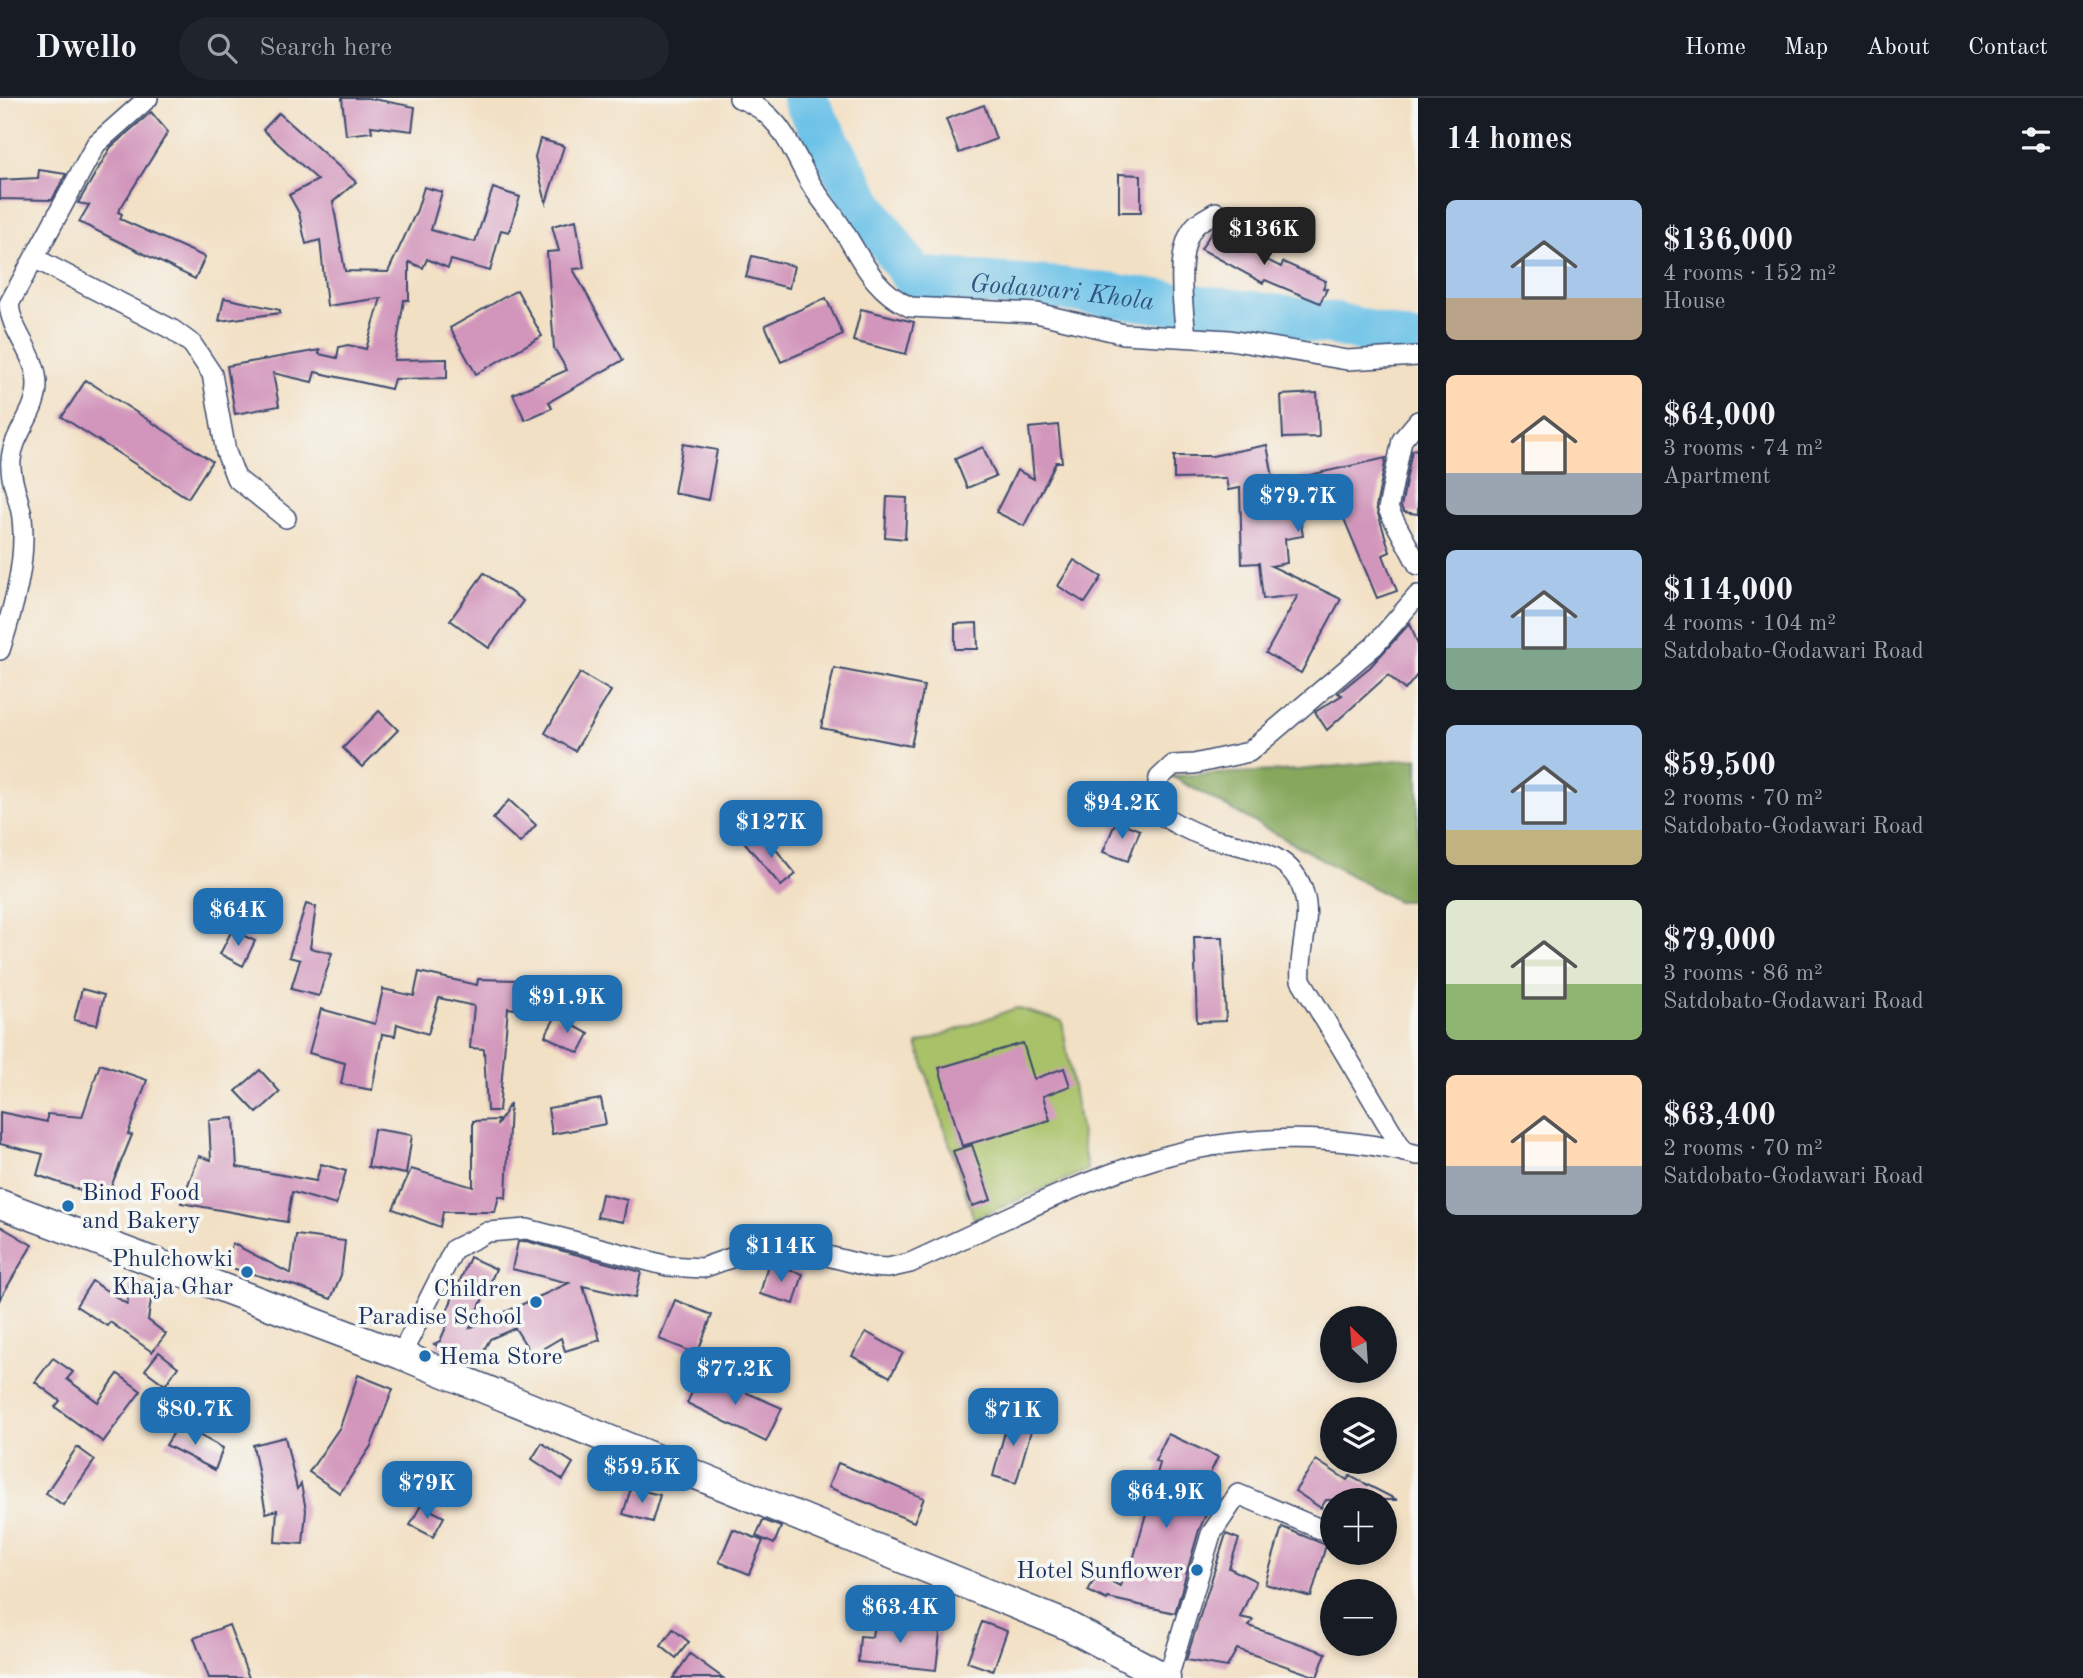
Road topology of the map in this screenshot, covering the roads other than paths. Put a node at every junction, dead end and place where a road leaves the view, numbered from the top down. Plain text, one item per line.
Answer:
1 (148, 98) edge
2 (739, 98) edge
3 (1216, 212) dead end
4 (36, 259) junction
5 (1186, 336) junction
6 (1418, 356) edge
7 (1418, 421) edge
8 (286, 519) dead end
9 (1418, 565) edge
10 (1418, 595) edge
11 (0, 650) edge
12 (1411, 1154) edge
13 (0, 1204) edge
14 (401, 1355) junction
15 (1320, 1529) edge
16 (1131, 1669) edge
17 (1167, 1678) edge

1 - 4 street
2 - 5 street
3 - 5 street
4 - 8 street
4 - 11 street
5 - 6 street
7 - 9 street
10 - 12 street
12 - 14 street
13 - 14 street
14 - 16 street
15 - 17 street
16 - 17 street

